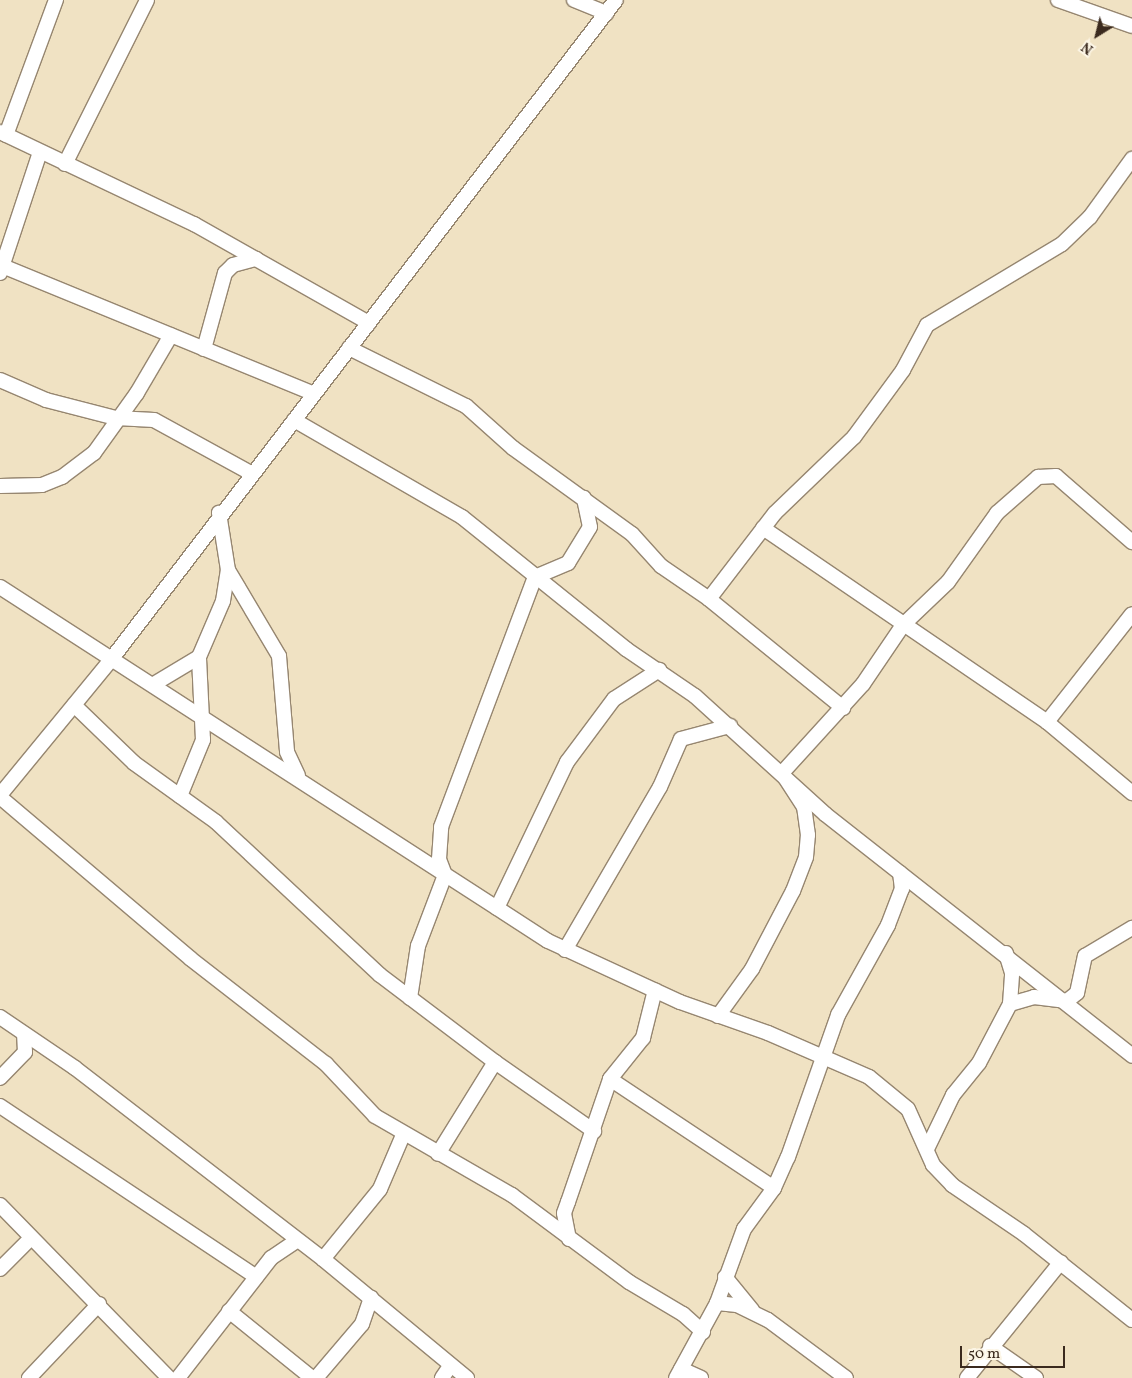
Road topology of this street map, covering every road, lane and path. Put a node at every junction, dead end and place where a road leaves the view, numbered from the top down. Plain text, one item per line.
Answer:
1 (56, 0) edge
2 (147, 0) edge
3 (574, 0) edge
4 (616, 0) edge
5 (1058, 0) edge
6 (606, 13) junction
7 (1132, 26) edge
8 (3, 134) edge
9 (40, 152) junction
10 (1132, 160) edge
11 (65, 164) junction
12 (256, 259) junction
13 (1, 269) edge
14 (369, 323) junction
15 (171, 335) junction
16 (349, 348) junction
17 (204, 349) junction
18 (0, 380) edge
19 (314, 394) junction
20 (116, 418) junction
21 (294, 420) junction
22 (251, 473) junction
23 (0, 486) edge
24 (584, 498) junction
25 (219, 513) junction
26 (763, 528) junction
27 (1132, 542) edge
28 (228, 570) junction
29 (535, 577) junction
30 (0, 587) edge
31 (709, 599) junction
32 (1132, 614) edge
33 (903, 625) junction
34 (199, 657) junction
35 (110, 661) junction
36 (659, 670) junction
37 (154, 684) junction
38 (74, 705) junction
39 (843, 708) junction
40 (205, 719) junction
41 (1047, 722) junction
42 (730, 726) junction
43 (782, 773) junction
44 (300, 779) junction
45 (1132, 793) edge
46 (0, 796) edge
47 (180, 796) junction
48 (900, 873) junction
49 (444, 875) junction
50 (917, 885) junction
51 (902, 890) junction
52 (497, 908) junction
53 (1132, 928) edge
54 (565, 950) junction
55 (1006, 953) junction
56 (655, 990) junction
57 (410, 998) junction
58 (1067, 1002) junction
59 (1010, 1004) junction
60 (718, 1016) junction
61 (0, 1017) edge
62 (24, 1034) junction
63 (1132, 1056) edge
64 (826, 1057) junction
65 (495, 1062) junction
66 (0, 1078) edge
67 (610, 1079) junction
68 (0, 1106) edge
69 (594, 1131) junction
70 (403, 1135) junction
71 (927, 1148) junction
72 (438, 1154) junction
73 (774, 1188) junction
74 (0, 1205) edge
75 (32, 1238) junction
76 (569, 1238) junction
77 (298, 1240) junction
78 (323, 1259) junction
79 (1061, 1262) junction
80 (0, 1268) edge
81 (256, 1276) junction
82 (726, 1277) junction
83 (371, 1298) junction
84 (717, 1303) junction
85 (99, 1304) junction
86 (229, 1311) junction
87 (754, 1313) junction
88 (1132, 1320) edge
89 (703, 1332) junction
90 (990, 1346) junction
91 (450, 1366) junction
92 (678, 1373) edge
93 (29, 1378) edge
94 (169, 1378) edge
95 (178, 1378) edge
96 (312, 1378) edge
97 (316, 1378) edge
98 (442, 1378) edge
99 (467, 1378) edge
100 (701, 1378) edge
101 (846, 1378) edge
102 (967, 1378) edge
103 (1036, 1378) edge

1 - 8 street
2 - 11 street
3 - 6 street
4 - 6 street
5 - 7 street
6 - 14 street
8 - 9 street
9 - 11 street
9 - 13 street
10 - 26 street
11 - 12 street
12 - 14 street
12 - 17 street
13 - 15 street
14 - 16 street
15 - 17 street
15 - 20 street
16 - 19 street
16 - 24 street
17 - 19 street
18 - 20 street
19 - 21 street
20 - 22 street
20 - 23 street
21 - 22 street
21 - 29 street
22 - 25 street
24 - 29 street
24 - 31 street
25 - 28 street
25 - 35 street
26 - 31 street
26 - 33 street
27 - 33 street
28 - 34 street
28 - 44 street
29 - 36 street
29 - 49 street
30 - 35 street
31 - 39 street
32 - 41 street
33 - 39 street
33 - 41 street
34 - 37 street
34 - 40 street
35 - 37 street
35 - 38 street
36 - 42 street
36 - 52 street
37 - 40 street
38 - 46 street
38 - 47 street
39 - 43 street
40 - 44 street
40 - 47 street
41 - 45 street
42 - 43 street
42 - 54 street
43 - 48 street
43 - 60 street
44 - 49 street
46 - 70 street
47 - 57 street
48 - 50 street
48 - 51 street
49 - 52 street
49 - 57 street
50 - 51 street
50 - 55 street
51 - 64 street
52 - 54 street
53 - 58 street
54 - 56 street
55 - 58 street
55 - 59 street
56 - 60 street
56 - 67 street
57 - 65 street
58 - 59 street
58 - 63 street
59 - 71 street
60 - 64 street
61 - 62 street
62 - 66 street
62 - 77 street
64 - 71 street
64 - 73 street
65 - 69 street
65 - 72 street
67 - 69 street
67 - 73 street
68 - 81 street
69 - 76 street
70 - 72 street
70 - 78 street
71 - 79 street
72 - 76 street
73 - 82 street
74 - 75 street
75 - 80 street
75 - 85 street
76 - 89 street
77 - 78 street
77 - 81 street
78 - 83 street
79 - 88 street
79 - 90 street
81 - 86 street
82 - 84 street
82 - 87 street
83 - 91 street
83 - 97 street
84 - 87 street
84 - 89 street
85 - 93 street
85 - 94 street
86 - 95 street
86 - 96 street
87 - 101 street
89 - 92 street
90 - 102 street
90 - 103 street
91 - 98 street
91 - 99 street
92 - 100 street

